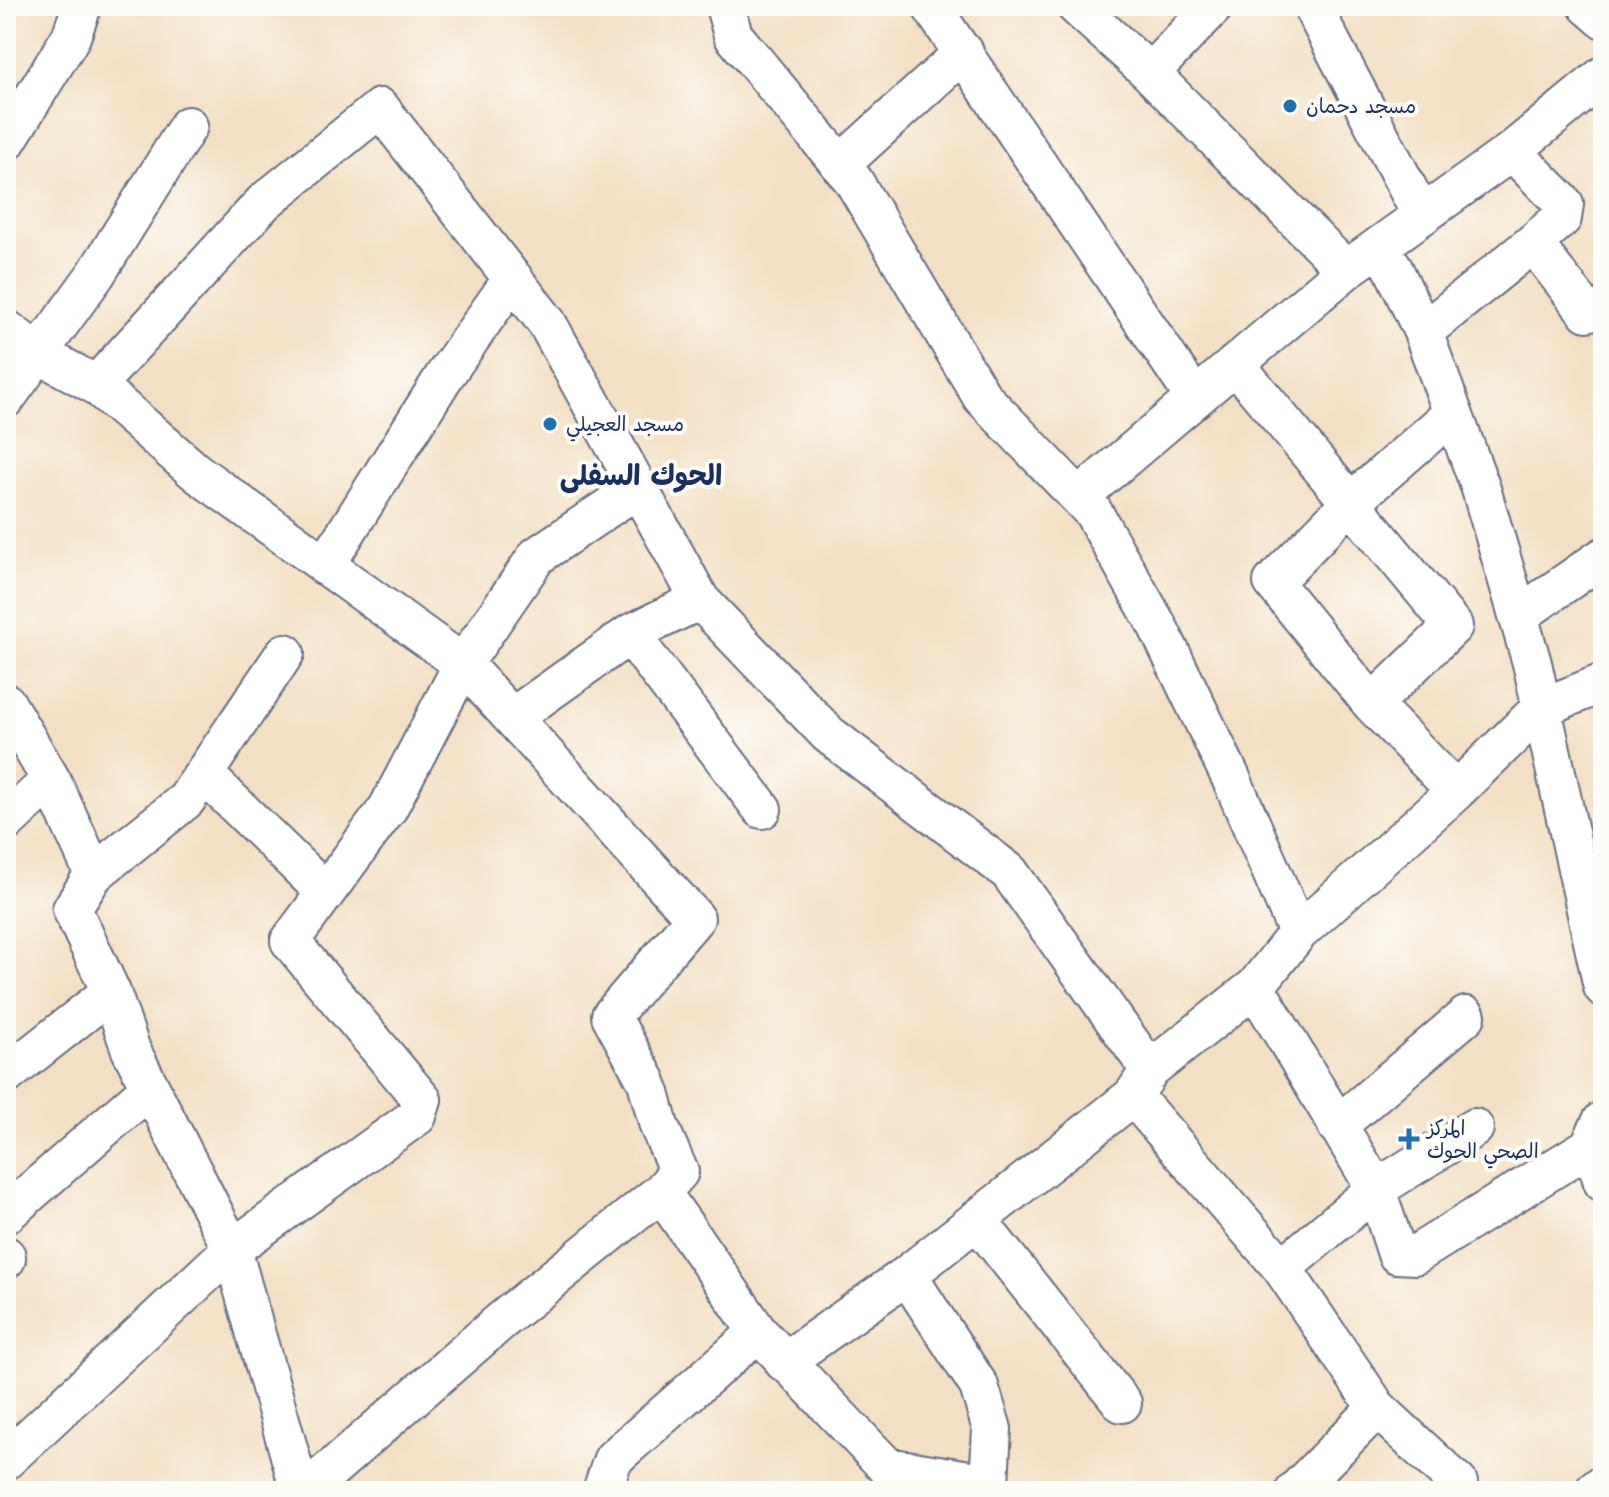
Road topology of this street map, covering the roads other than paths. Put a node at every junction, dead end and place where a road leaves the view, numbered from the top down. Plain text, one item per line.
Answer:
1 (82, 6) edge
2 (725, 6) edge
3 (931, 6) edge
4 (1076, 6) edge
5 (1214, 6) edge
6 (1312, 6) edge
7 (1588, 6) edge
8 (1603, 19) edge
9 (964, 52) junction
10 (1150, 73) junction
11 (1603, 76) edge
12 (188, 126) dead end
13 (6, 142) edge
14 (1512, 151) junction
15 (840, 165) junction
16 (1421, 214) junction
17 (1533, 243) junction
18 (1378, 247) junction
19 (1346, 270) junction
20 (513, 278) junction
21 (1587, 312) dead end
22 (6, 329) edge
23 (1423, 332) junction
24 (39, 354) junction
25 (1235, 364) junction
26 (96, 385) junction
27 (6, 398) edge
28 (1195, 398) junction
29 (1451, 415) junction
30 (639, 487) junction
31 (1079, 497) junction
32 (1350, 503) junction
33 (1603, 557) edge
34 (325, 566) junction
35 (700, 600) junction
36 (1518, 616) junction
37 (630, 634) junction
38 (285, 653) dead end
39 (463, 664) junction
40 (1603, 683) edge
41 (6, 703) edge
42 (1372, 704) junction
43 (1541, 708) junction
44 (513, 717) junction
45 (205, 775) junction
46 (51, 780) junction
47 (1456, 791) junction
48 (762, 809) dead end
49 (6, 822) edge
50 (94, 874) junction
51 (324, 891) junction
52 (1298, 933) junction
53 (1255, 987) junction
54 (1603, 987) edge
55 (111, 992) junction
56 (1466, 1016) dead end
57 (6, 1075) edge
58 (1142, 1083) junction
59 (150, 1088) junction
60 (1337, 1126) junction
61 (1474, 1128) dead end
62 (1599, 1133) edge
63 (1603, 1182) edge
64 (1376, 1189) junction
65 (661, 1192) junction
66 (6, 1214) edge
67 (977, 1220) junction
68 (232, 1249) junction
69 (1282, 1268) junction
70 (907, 1275) junction
71 (758, 1332) junction
72 (784, 1362) junction
73 (1122, 1403) dead end
74 (1377, 1408) junction
75 (6, 1460) edge
76 (1458, 1483) dead end
77 (1603, 1484) edge
78 (991, 1487) edge
79 (303, 1491) edge
80 (602, 1491) edge
81 (1295, 1491) edge
82 (1594, 1491) edge

1 - 13 street
2 - 15 street
3 - 9 street
4 - 10 street
5 - 10 street
6 - 16 street
7 - 8 street
9 - 15 street
9 - 28 street
10 - 19 street
11 - 14 street
12 - 24 street
14 - 16 street
14 - 17 street
15 - 31 street
16 - 18 street
17 - 21 street
17 - 23 street
18 - 19 street
18 - 23 street
19 - 25 street
20 - 26 street
20 - 30 street
20 - 34 street
22 - 24 street
23 - 29 street
24 - 26 street
24 - 27 street
25 - 28 street
25 - 32 street
26 - 34 street
28 - 31 street
29 - 32 street
29 - 36 street
30 - 35 street
30 - 39 street
31 - 52 street
32 - 42 street
32 - 42 street
33 - 36 street
34 - 39 street
35 - 37 street
35 - 58 street
36 - 43 street
37 - 44 street
37 - 48 street
38 - 45 street
39 - 44 street
39 - 51 street
40 - 43 street
41 - 46 street
42 - 47 street
43 - 47 street
43 - 54 street
44 - 65 street
45 - 50 street
45 - 51 street
46 - 49 street
46 - 50 street
47 - 52 street
50 - 55 street
51 - 68 street
52 - 53 street
53 - 58 street
53 - 60 street
55 - 57 street
55 - 59 street
56 - 60 street
58 - 67 street
58 - 69 street
59 - 66 street
59 - 68 street
60 - 64 street
61 - 64 street
62 - 63 street
62 - 64 street
64 - 69 street
65 - 71 street
65 - 79 street
67 - 70 street
67 - 73 street
68 - 75 street
68 - 79 street
69 - 74 street
70 - 72 street
70 - 78 street
71 - 72 street
71 - 80 street
72 - 78 street
74 - 76 street
74 - 81 street
77 - 82 street

